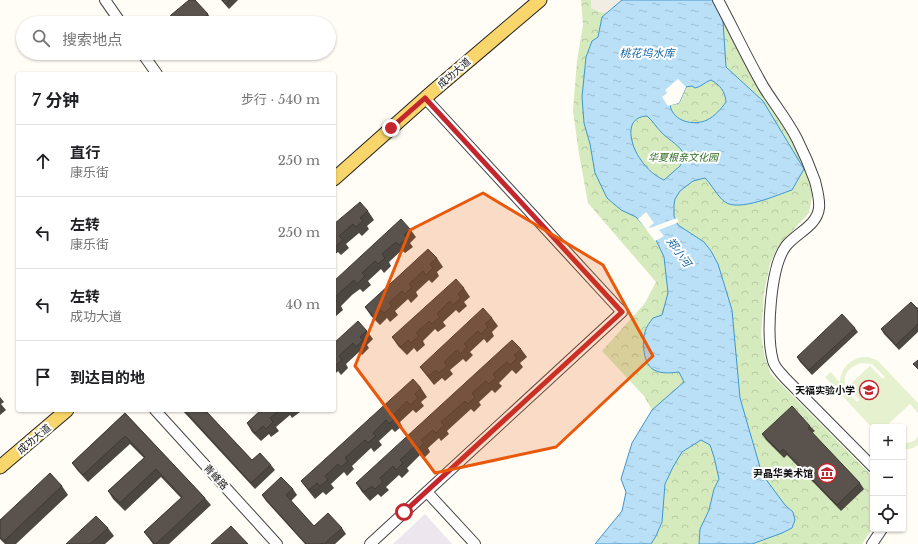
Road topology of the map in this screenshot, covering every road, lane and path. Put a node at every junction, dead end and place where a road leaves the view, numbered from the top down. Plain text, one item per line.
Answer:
1 (105, 0) edge
2 (540, 0) edge
3 (718, 0) edge
4 (116, 16) edge
5 (147, 60) edge
6 (156, 72) edge
7 (425, 98) junction
8 (336, 177) edge
9 (65, 412) edge
10 (157, 412) edge
11 (870, 464) edge
12 (0, 467) edge
13 (427, 492) junction
14 (880, 532) edge
15 (277, 544) edge
16 (370, 544) edge
17 (475, 544) edge
18 (872, 544) edge

1 - 4 street
2 - 7 main road, 成功大道
3 - 11 street
5 - 6 street
7 - 8 main road, 成功大道
7 - 13 street
9 - 12 main road, 成功大道
10 - 15 street, 青峰路
13 - 16 street
13 - 17 street
14 - 18 street

